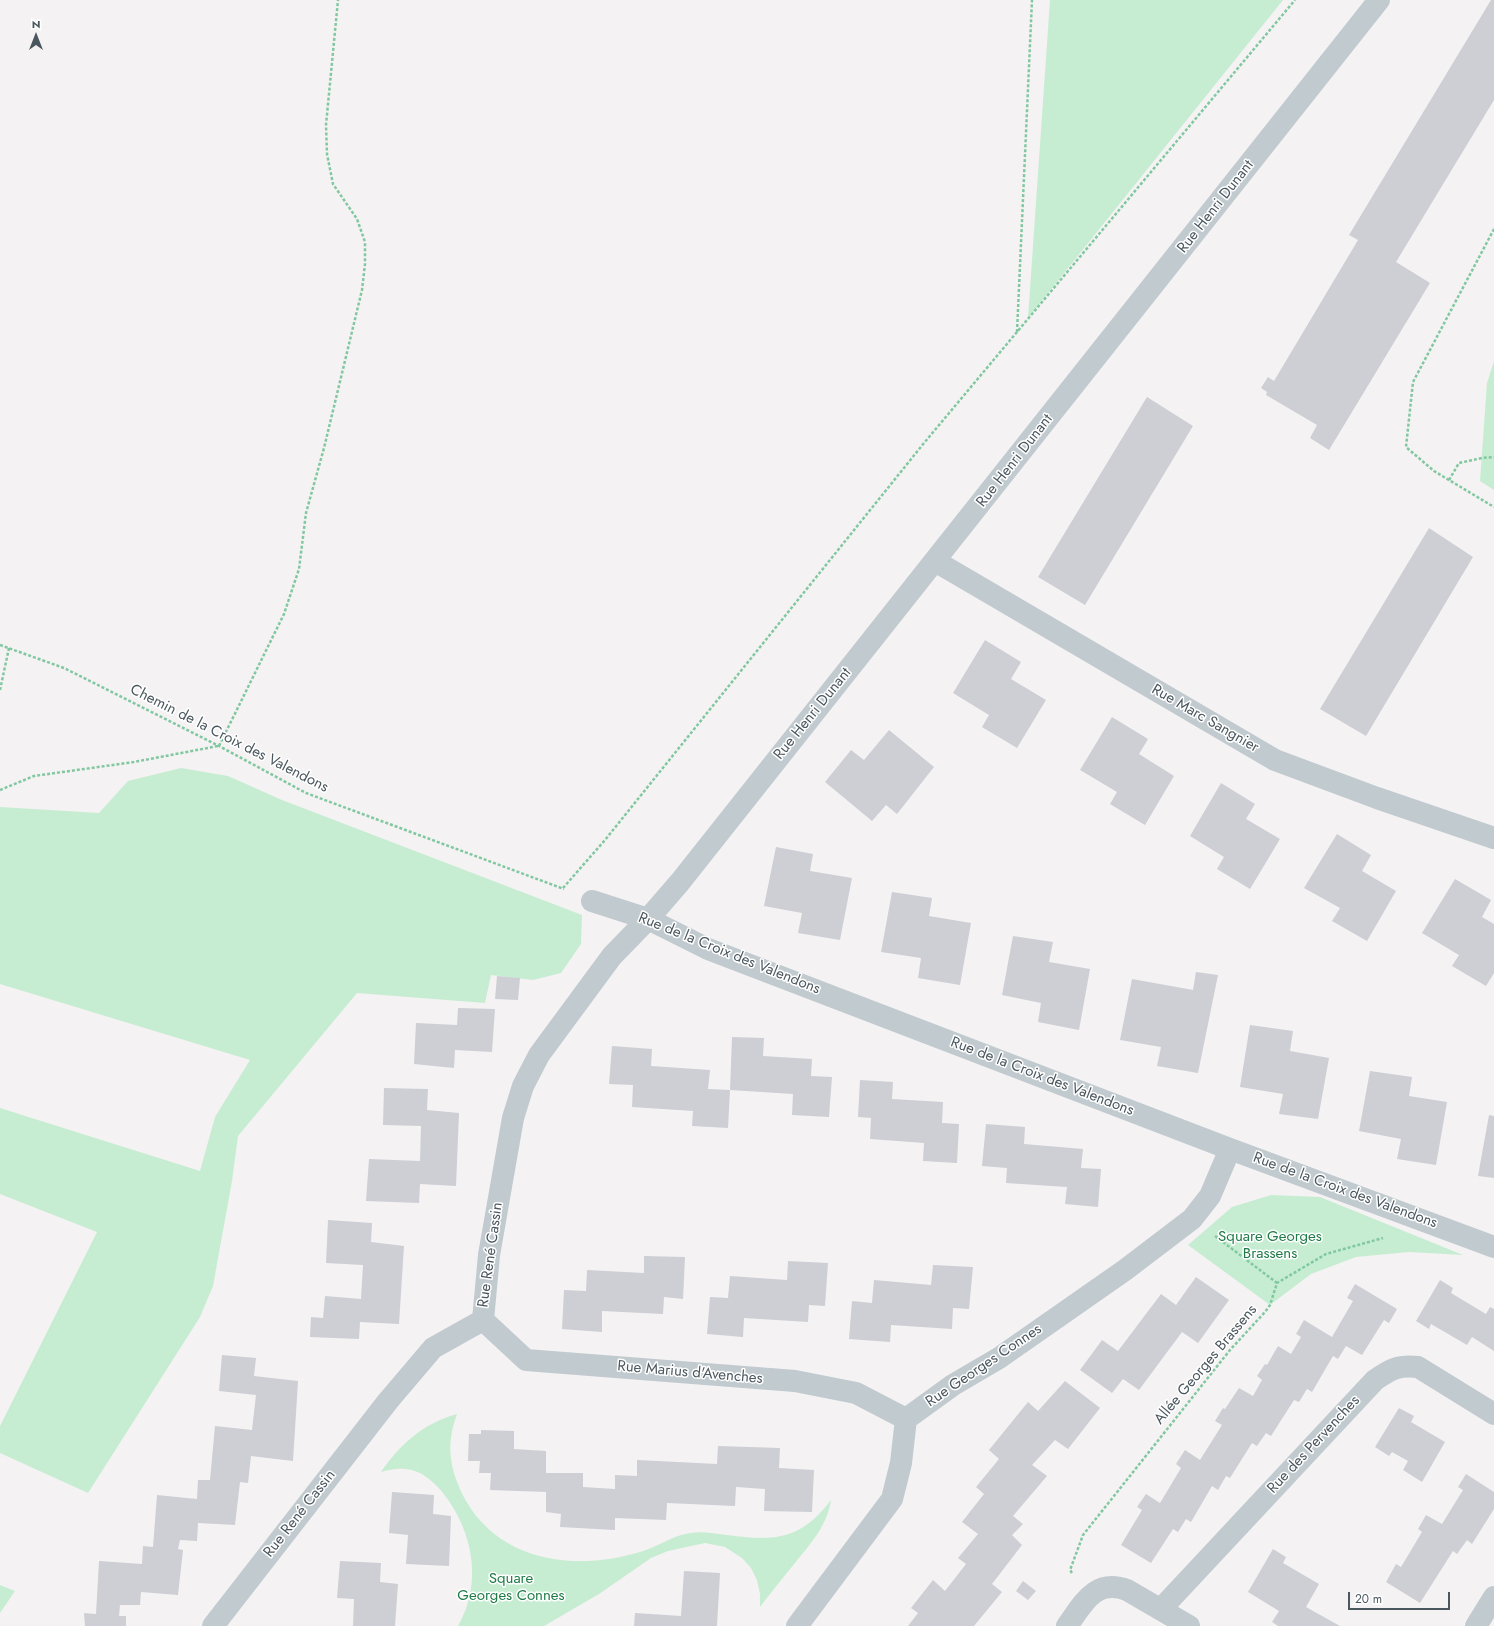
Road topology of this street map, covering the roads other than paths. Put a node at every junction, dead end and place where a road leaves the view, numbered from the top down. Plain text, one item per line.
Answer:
1 (1379, 0) edge
2 (935, 561) junction
3 (1494, 838) edge
4 (592, 901) dead end
5 (648, 919) junction
6 (1230, 1149) junction
7 (1494, 1247) edge
8 (483, 1320) junction
9 (1494, 1414) edge
10 (906, 1419) junction
11 (1494, 1597) edge
12 (1161, 1609) junction
13 (213, 1626) edge
14 (796, 1626) edge
15 (1067, 1626) edge
16 (1189, 1626) edge
17 (1476, 1626) edge

1 - 2 street, Rue Henri Dunant
2 - 3 street, Rue Marc Sangnier
2 - 5 street, Rue Henri Dunant
4 - 5 street, Rue de la Croix des Valendons
5 - 6 street, Rue de la Croix des Valendons
5 - 8 street, Rue René Cassin
6 - 7 street, Rue de la Croix des Valendons
6 - 10 street, Rue Georges Connes
8 - 10 street, Rue Marius d'Avenches
8 - 13 street, Rue René Cassin
9 - 12 street, Rue des Pervenches
10 - 14 street
11 - 17 street
12 - 15 street
12 - 16 street

